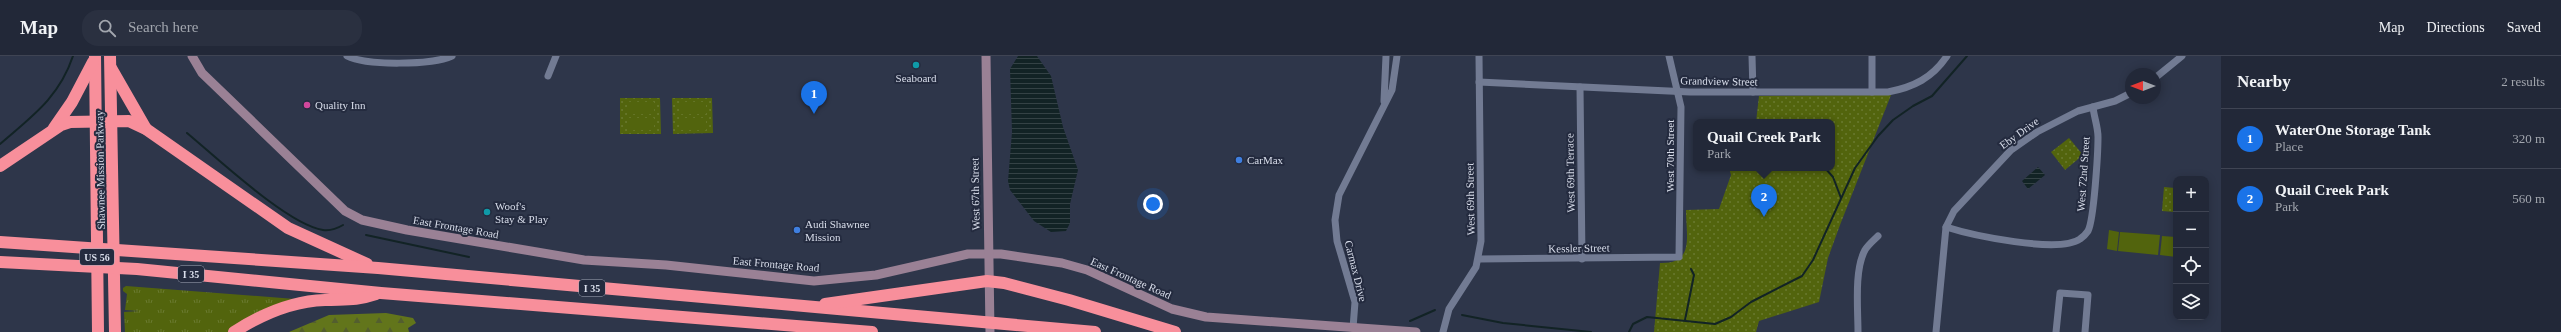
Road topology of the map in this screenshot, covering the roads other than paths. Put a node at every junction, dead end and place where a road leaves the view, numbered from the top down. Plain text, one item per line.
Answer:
1 (192, 56) edge
2 (347, 56) edge
3 (452, 56) edge
4 (556, 56) edge
5 (986, 56) edge
6 (1386, 56) edge
7 (1397, 56) edge
8 (1479, 56) edge
9 (1669, 56) edge
10 (1752, 56) edge
11 (1872, 56) edge
12 (1947, 56) edge
13 (2182, 56) edge
14 (95, 57) edge
15 (110, 61) edge
16 (2161, 73) edge
17 (548, 76) dead end
18 (1479, 82) junction
19 (1580, 87) junction
20 (1679, 92) junction
21 (1753, 92) junction
22 (1872, 92) junction
23 (2125, 96) edge
24 (2092, 107) junction
25 (1383, 110) junction
26 (96, 121) junction
27 (113, 121) junction
28 (146, 129) junction
29 (51, 132) junction
30 (0, 166) edge
31 (1946, 227) junction
32 (1878, 236) dead end
33 (0, 242) edge
34 (987, 253) junction
35 (1679, 257) joint
36 (1479, 259) junction
37 (1582, 259) junction
38 (0, 262) edge
39 (378, 268) junction
40 (987, 281) junction
41 (381, 293) junction
42 (806, 307) junction
43 (753, 322) junction
44 (1353, 328) junction
45 (98, 332) edge
46 (114, 332) edge
47 (234, 332) edge
48 (780, 332) edge
49 (872, 332) edge
50 (990, 332) edge
51 (1095, 332) edge
52 (1175, 332) edge
53 (1416, 332) edge
54 (1443, 332) edge
55 (1858, 332) edge
56 (1936, 332) edge
57 (2056, 332) edge
58 (2085, 332) edge

1 - 34 street, East Frontage Road
2 - 3 street
4 - 17 street
5 - 34 street, West 67th Street
6 - 25 street, Carmax Drive
7 - 25 street, Carmax Drive
8 - 18 street, West 69th Street
9 - 20 street, West 70th Street
10 - 21 street
11 - 22 street
12 - 22 street, Grandview Street
13 - 16 street
14 - 26 highway, Shawnee Mission Parkway / US 56
14 - 29 highway
15 - 27 highway, Shawnee Mission Parkway
15 - 28 highway
18 - 19 street, Grandview Street
18 - 36 street, West 69th Street
19 - 20 street, Grandview Street
19 - 37 street, West 69th Terrace
20 - 21 street, Grandview Street
20 - 35 street, West 70th Street
21 - 22 street, Grandview Street
23 - 24 street, Eby Drive
24 - 31 street, Eby Drive
24 - 31 street, West 72nd Street
25 - 44 street, Carmax Drive
26 - 27 highway
26 - 29 highway
26 - 45 highway, Shawnee Mission Parkway / US 56
27 - 28 highway
27 - 46 highway, Shawnee Mission Parkway
28 - 39 highway
29 - 30 highway
31 - 56 street, Eby Drive
32 - 55 street
33 - 39 highway, I 35
34 - 40 street, West 67th Street
34 - 44 street, East Frontage Road
35 - 37 street, Kessler Street
36 - 37 street, Kessler Street
36 - 54 street, West 69th Street
38 - 41 highway, I 35
39 - 42 highway, I 35
40 - 42 highway
40 - 50 street, West 67th Street
40 - 52 highway
41 - 43 highway, I 35
41 - 47 highway
42 - 51 highway, I 35
43 - 48 highway
43 - 49 highway, I 35
44 - 53 street, East Frontage Road
57 - 58 street

